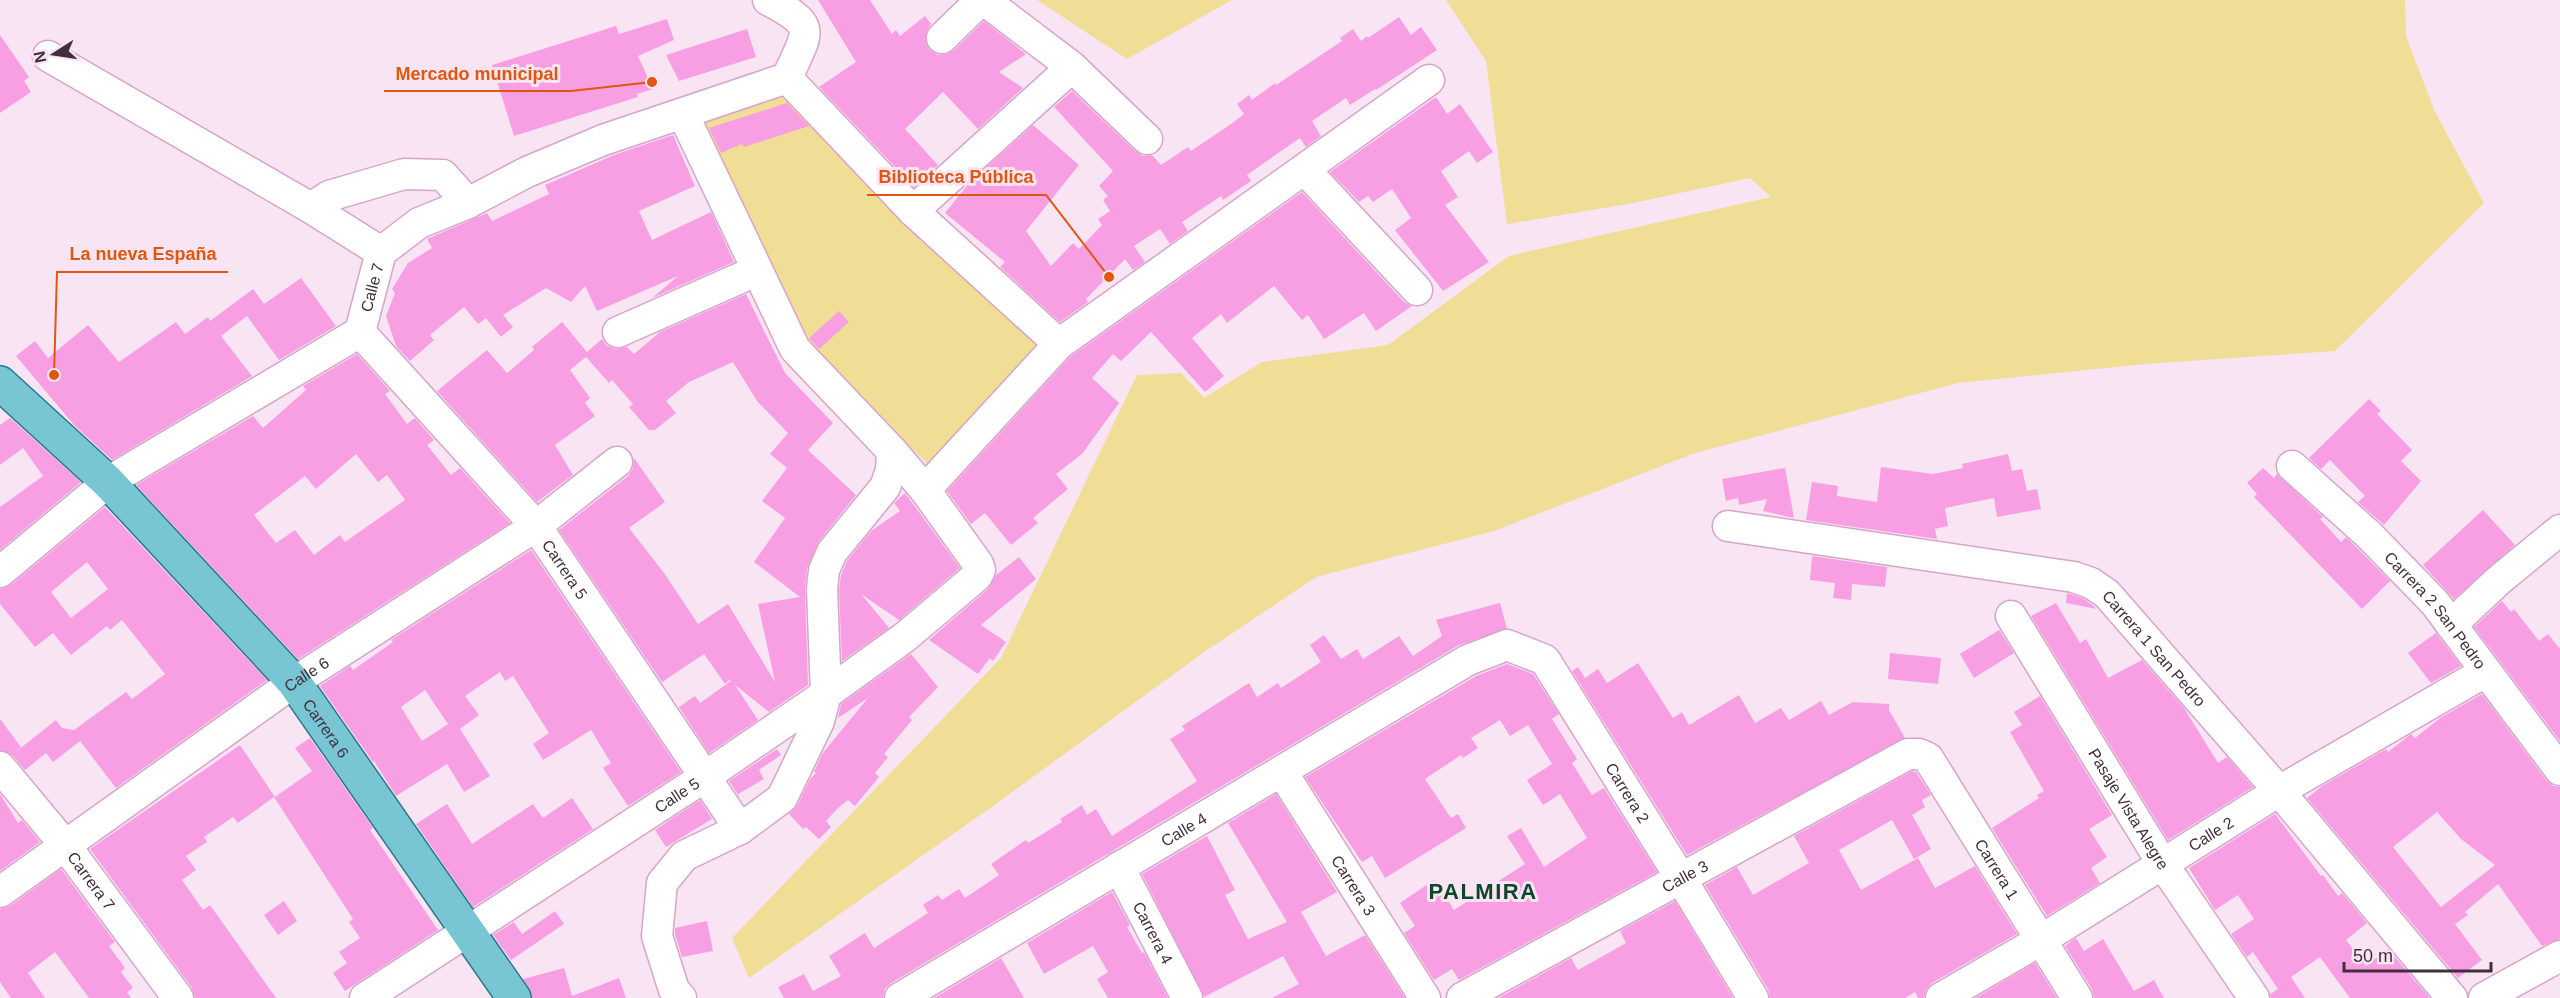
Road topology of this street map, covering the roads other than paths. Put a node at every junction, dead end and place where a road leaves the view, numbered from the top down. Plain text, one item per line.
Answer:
1 (768, 0) edge
2 (983, 0) edge
3 (942, 38) dead end
4 (48, 56) dead end
5 (1072, 67) junction
6 (787, 78) junction
7 (1429, 80) dead end
8 (683, 114) junction
9 (1147, 139) dead end
10 (1305, 170) junction
11 (468, 203) junction
12 (311, 208) junction
13 (913, 211) junction
14 (381, 252) junction
15 (756, 271) junction
16 (1417, 290) dead end
17 (360, 332) junction
18 (618, 332) dead end
19 (1059, 344) junction
20 (0, 383) edge
21 (891, 451) junction
22 (617, 462) dead end
23 (2292, 466) dead end
24 (108, 482) junction
25 (925, 490) junction
26 (536, 526) junction
27 (1728, 526) dead end
28 (2560, 530) edge
29 (0, 572) edge
30 (2011, 616) dead end
31 (2451, 625) junction
32 (1468, 660) joint
33 (2485, 672) junction
34 (294, 682) junction
35 (826, 694) junction
36 (1908, 754) joint
37 (0, 766) edge
38 (2560, 770) edge
39 (1282, 772) junction
40 (706, 776) junction
41 (2278, 791) junction
42 (740, 829) junction
43 (65, 845) junction
44 (2162, 863) junction
45 (1119, 867) junction
46 (1680, 877) junction
47 (0, 892) edge
48 (468, 930) junction
49 (2041, 940) junction
50 (2560, 956) edge
51 (178, 998) edge
52 (365, 998) edge
53 (514, 998) edge
54 (681, 998) edge
55 (900, 998) edge
56 (1187, 998) edge
57 (1425, 998) edge
58 (1462, 998) edge
59 (1753, 998) edge
60 (1941, 998) edge
61 (2077, 998) edge
62 (2254, 998) edge
63 (2452, 998) edge
64 (2484, 998) edge

1 - 6 street
2 - 3 street
2 - 5 street
4 - 12 street
5 - 9 street
5 - 13 street
6 - 8 street, Calle 7
6 - 13 street
7 - 10 street
8 - 11 street, Calle 7
8 - 15 street
10 - 16 street
10 - 19 street
11 - 12 street
11 - 14 street, Calle 7
12 - 14 street
13 - 19 street
14 - 17 street, Calle 7
15 - 18 street
15 - 21 street
17 - 24 street, Calle 7
17 - 26 street, Carrera 5
19 - 25 street
20 - 24 main road, Carrera 6
21 - 25 street
21 - 35 street
22 - 26 street, Calle 6
23 - 31 street, Carrera 2 San Pedro
24 - 29 street, Calle 7
24 - 34 main road, Carrera 6
25 - 35 street, Calle 5
26 - 34 street, Calle 6
26 - 40 street, Carrera 5
27 - 41 street, Carrera 1 San Pedro
28 - 31 street
30 - 44 street, Pasaje Vista Alegre
31 - 33 street, Carrera 2 San Pedro
32 - 39 street, Calle 4
32 - 46 street, Carrera 2
33 - 38 street, Carrera 2 San Pedro
33 - 41 street, Calle 2
34 - 43 street, Calle 6
34 - 48 main road, Carrera 6
35 - 40 street, Calle 5
35 - 42 street
36 - 46 street, Calle 3
36 - 49 street, Carrera 1
37 - 43 street, Carrera 7
39 - 45 street, Calle 4
39 - 57 street, Carrera 3
40 - 42 street, Carrera 5
40 - 48 street, Calle 5
41 - 44 street, Calle 2
41 - 63 street, Carrera 1 San Pedro
42 - 54 street
43 - 47 street, Calle 6
43 - 51 street, Carrera 7
44 - 49 street, Calle 2
44 - 62 street, Pasaje Vista Alegre
45 - 55 street, Calle 4
45 - 56 street, Carrera 4
46 - 58 street, Calle 3
46 - 59 street, Carrera 2
48 - 52 street, Calle 5
48 - 53 main road, Carrera 6
49 - 60 street, Calle 2
49 - 61 street, Carrera 1
50 - 64 street

